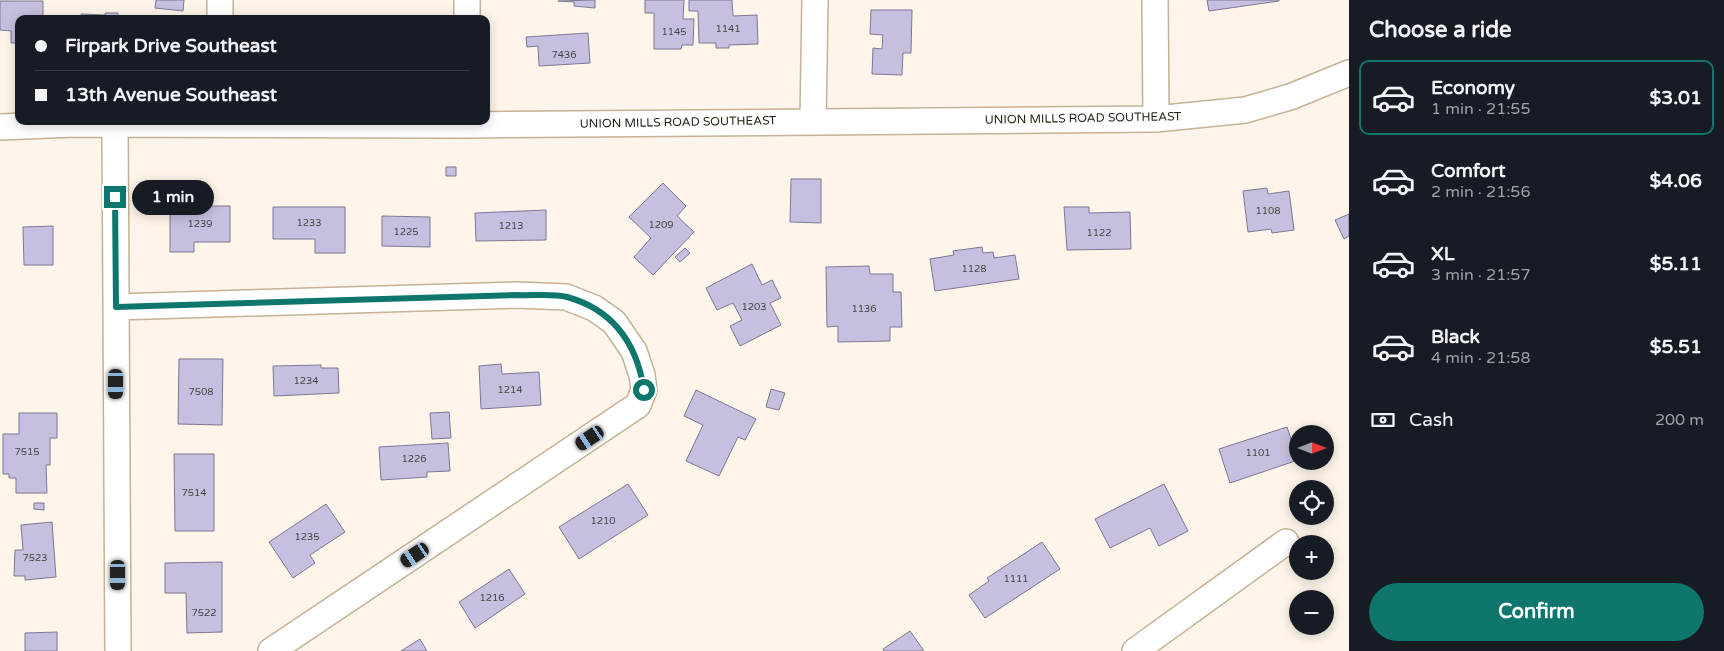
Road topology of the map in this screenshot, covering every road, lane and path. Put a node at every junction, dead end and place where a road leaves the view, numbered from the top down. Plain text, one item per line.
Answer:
1 (220, 0) edge
2 (467, 0) edge
3 (815, 0) edge
4 (1155, 0) edge
5 (220, 15) edge
6 (467, 15) edge
7 (1349, 73) edge
8 (1156, 119) junction
9 (813, 121) junction
10 (490, 123) edge
11 (77, 125) edge
12 (115, 125) edge
13 (0, 127) edge
14 (116, 307) junction
15 (1286, 542) dead end
16 (118, 651) edge
17 (271, 651) edge
18 (1135, 651) edge

1 - 5 street
2 - 6 street
3 - 9 street
4 - 8 street
7 - 8 street, UNION MILLS ROAD SOUTHEAST
8 - 9 street, UNION MILLS ROAD SOUTHEAST
9 - 10 street, UNION MILLS ROAD SOUTHEAST
11 - 13 street, UNION MILLS ROAD SOUTHEAST
12 - 14 street
14 - 16 street
14 - 17 street
15 - 18 street

